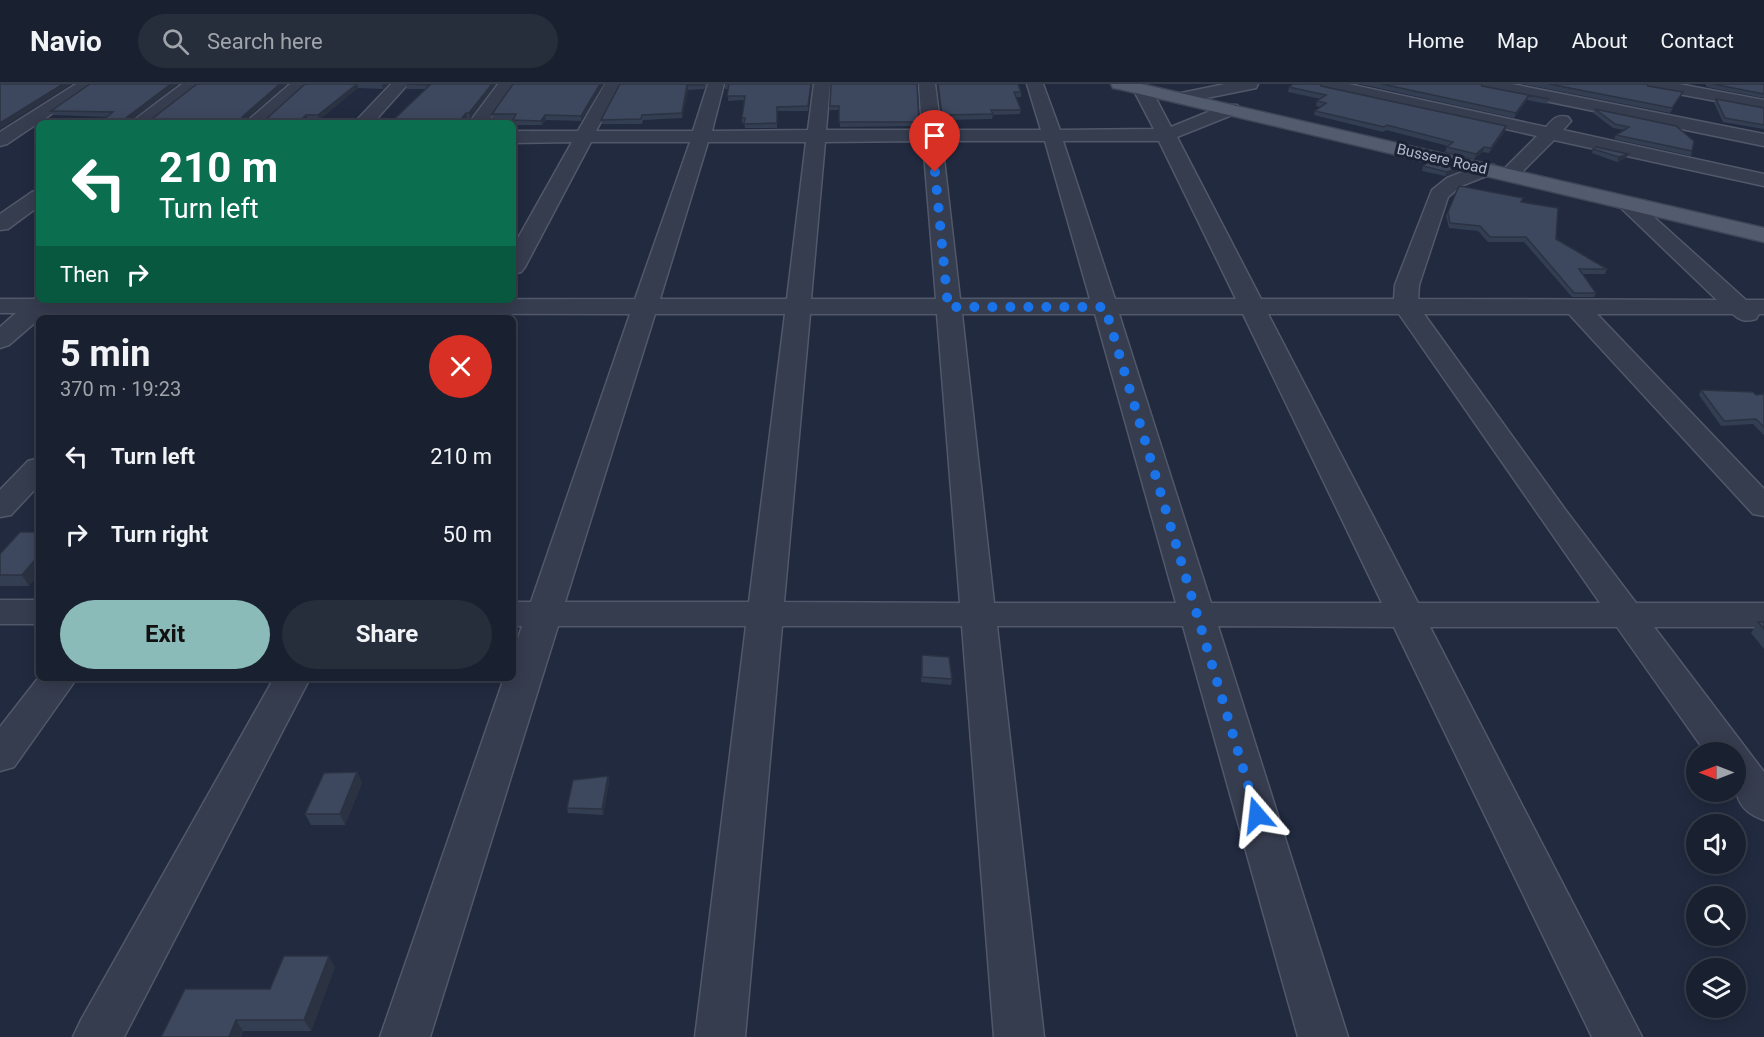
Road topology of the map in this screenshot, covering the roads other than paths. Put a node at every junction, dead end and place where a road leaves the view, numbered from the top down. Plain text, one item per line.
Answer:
1 (88, 84) edge
2 (193, 84) edge
3 (300, 84) edge
4 (400, 84) edge
5 (507, 84) edge
6 (613, 84) edge
7 (716, 84) edge
8 (822, 84) edge
9 (927, 84) edge
10 (1035, 84) edge
11 (1119, 84) edge
12 (1326, 84) edge
13 (1487, 84) edge
14 (1652, 84) edge
15 (1142, 89) junction
16 (1240, 97) edge
17 (1587, 97) junction
18 (1182, 98) junction
19 (1764, 105) edge
20 (144, 120) edge
21 (258, 120) edge
22 (366, 120) edge
23 (480, 120) edge
24 (1549, 134) junction
25 (1166, 135) junction
26 (584, 136) junction
27 (701, 136) junction
28 (817, 136) junction
29 (932, 136) junction
30 (1053, 136) junction
31 (516, 137) edge
32 (36, 138) edge
33 (1, 139) edge
34 (1764, 140) edge
35 (1497, 172) junction
36 (1764, 180) edge
37 (36, 198) edge
38 (1628, 204) junction
39 (0, 224) edge
40 (1764, 235) edge
41 (516, 261) edge
42 (43, 303) edge
43 (0, 306) edge
44 (645, 306) junction
45 (798, 307) junction
46 (948, 307) junction
47 (1105, 307) junction
48 (1252, 307) junction
49 (1406, 307) junction
50 (1576, 307) junction
51 (1738, 307) junction
52 (1764, 307) edge
53 (188, 308) edge
54 (338, 308) edge
55 (491, 308) edge
56 (1764, 329) edge
57 (0, 340) edge
58 (36, 470) edge
59 (1764, 507) edge
60 (0, 508) edge
61 (0, 612) edge
62 (36, 612) edge
63 (529, 614) edge
64 (765, 614) junction
65 (978, 615) junction
66 (1197, 615) junction
67 (1629, 615) junction
68 (1764, 615) edge
69 (1406, 616) junction
70 (516, 658) edge
71 (57, 681) edge
72 (290, 681) edge
73 (509, 681) edge
74 (1720, 742) edge
75 (0, 756) edge
76 (1746, 778) edge
77 (1764, 803) edge
78 (98, 1037) edge
79 (405, 1037) edge
80 (720, 1037) edge
81 (1019, 1037) edge
82 (1323, 1037) edge
83 (1617, 1037) edge

1 - 33 street
2 - 20 street
3 - 21 street
4 - 22 street
5 - 23 street
6 - 26 street
7 - 27 street
8 - 28 street
9 - 29 street
10 - 30 street
11 - 15 main road, Bussere Road
12 - 24 street
13 - 17 street
14 - 19 street
15 - 18 main road, Bussere Road
15 - 25 street
16 - 18 main road, Bussere Road
16 - 18 street
16 - 25 street
16 - 35 main road, Bussere Road
17 - 24 street
17 - 34 street
24 - 35 street
24 - 36 street
25 - 30 street
25 - 48 street
26 - 27 street
26 - 31 street
26 - 41 street
27 - 28 street
27 - 44 street
28 - 29 street
28 - 45 street
29 - 30 street
29 - 46 street
30 - 47 street
32 - 33 street
35 - 38 main road, Bussere Road
35 - 49 street
37 - 39 street
38 - 40 main road, Bussere Road
38 - 51 street
42 - 43 street
42 - 53 street
42 - 57 street
44 - 45 street
44 - 55 street
44 - 63 street
45 - 46 street
45 - 64 street
46 - 47 street
46 - 65 street
47 - 48 street
47 - 66 street
48 - 49 street
48 - 69 street
49 - 50 street
49 - 67 street
50 - 51 street
50 - 59 street
51 - 52 street
51 - 56 street
53 - 54 street
54 - 55 street
58 - 60 street
61 - 62 street
63 - 64 street
63 - 70 street
64 - 65 street
64 - 80 street
65 - 66 street
65 - 81 street
66 - 69 street
66 - 82 street
67 - 68 street
67 - 69 street
67 - 74 street
69 - 83 street
71 - 75 street
72 - 78 street
73 - 79 street
76 - 77 street

